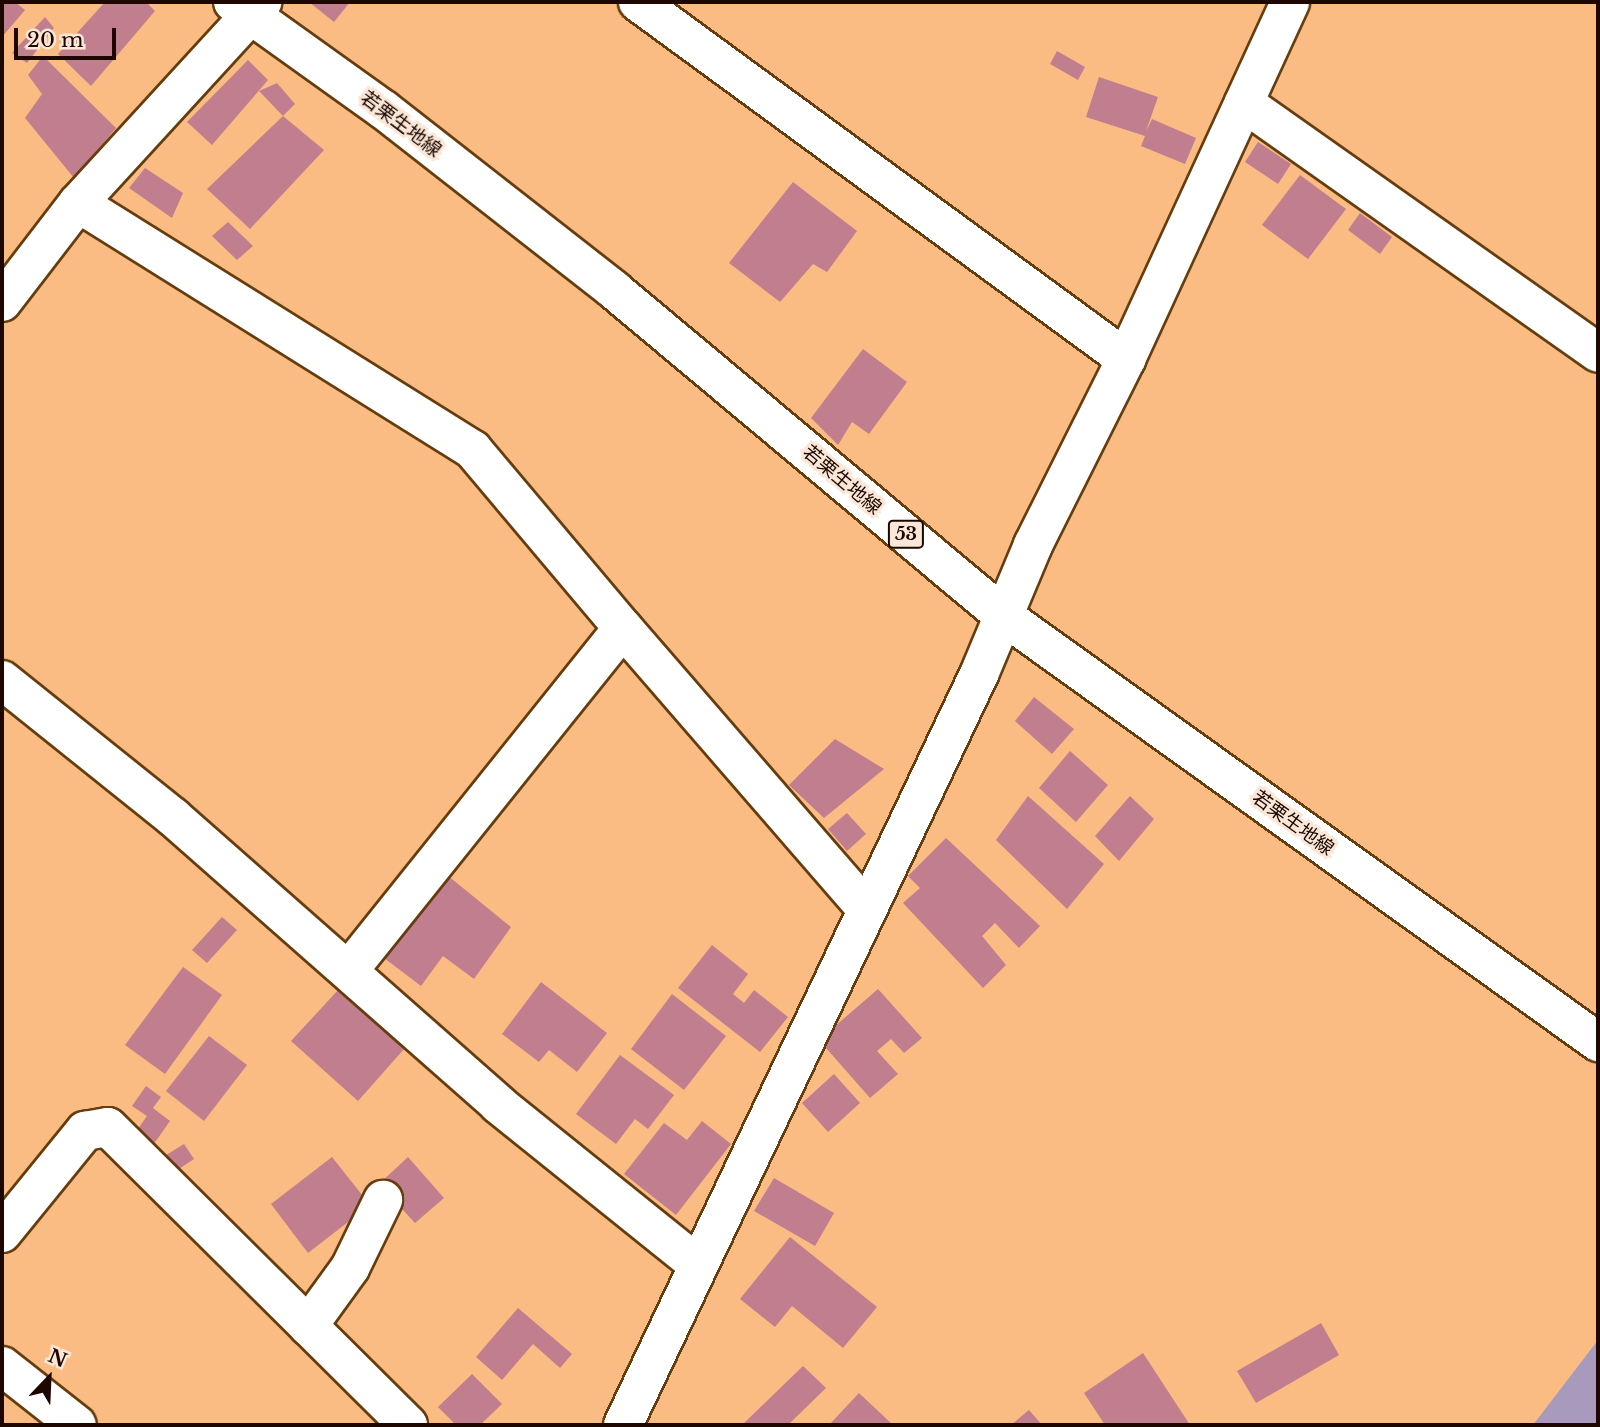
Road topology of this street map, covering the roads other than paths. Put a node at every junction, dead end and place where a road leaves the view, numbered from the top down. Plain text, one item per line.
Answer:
1 (638, 2) edge
2 (1290, 2) edge
3 (249, 6) edge
4 (1244, 103) junction
5 (78, 203) junction
6 (2, 302) edge
7 (1598, 353) edge
8 (1126, 359) junction
9 (1005, 617) junction
10 (622, 628) junction
11 (2, 680) edge
12 (866, 909) junction
13 (349, 970) junction
14 (1598, 1042) edge
15 (383, 1200) dead end
16 (2, 1233) edge
17 (696, 1264) junction
18 (308, 1326) junction
19 (2, 1366) edge
20 (77, 1425) edge
21 (408, 1425) edge
22 (623, 1425) edge

1 - 8 street
2 - 4 street
3 - 5 street
3 - 9 street, 若栗生地線 / 53
4 - 7 street
4 - 8 street
5 - 6 street
5 - 10 street
8 - 9 street
9 - 12 street
9 - 14 street, 若栗生地線 / 53
10 - 12 street
10 - 13 street
11 - 13 street
12 - 17 street
13 - 17 street
15 - 18 street
16 - 18 street
17 - 22 street
18 - 21 street
19 - 20 street

